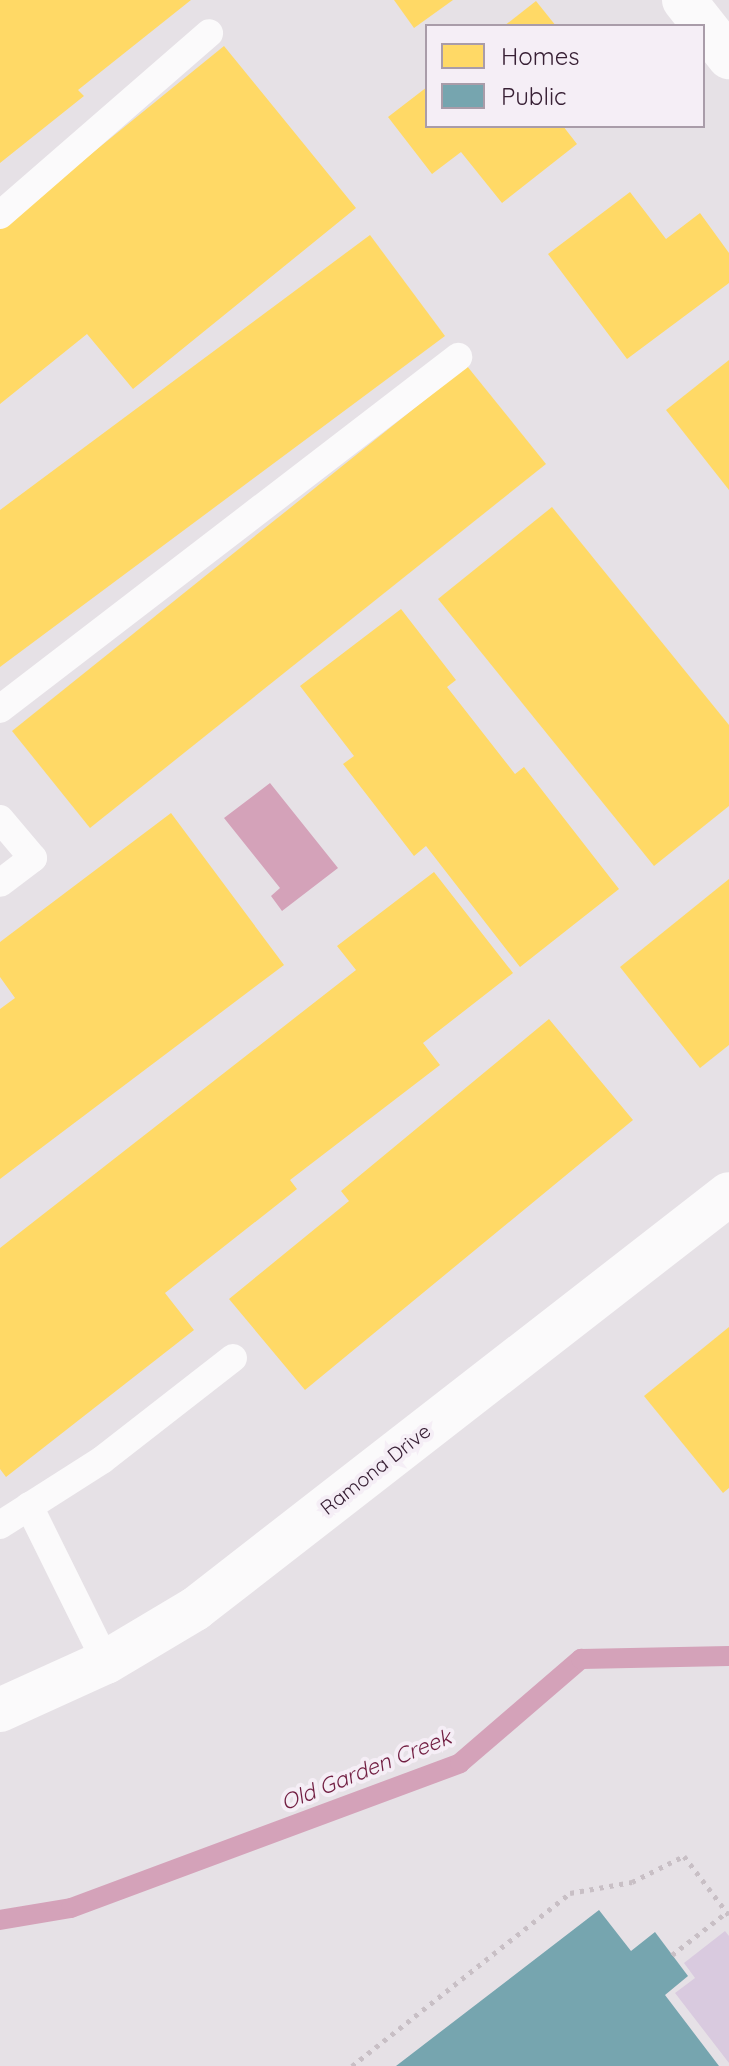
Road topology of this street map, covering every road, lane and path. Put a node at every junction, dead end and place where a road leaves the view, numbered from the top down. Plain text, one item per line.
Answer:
1 (684, 0) edge
2 (703, 24) edge
3 (705, 27) edge
4 (209, 33) dead end
5 (729, 57) edge
6 (0, 215) edge
7 (458, 357) dead end
8 (0, 709) edge
9 (0, 819) edge
10 (0, 883) edge
11 (729, 1194) edge
12 (233, 1358) dead end
13 (29, 1506) junction
14 (0, 1525) edge
15 (106, 1662) junction
16 (0, 1710) edge
17 (728, 1914) edge
18 (672, 1955) dead end
19 (352, 2066) edge

1 - 2 street
3 - 5 street
4 - 6 lane
7 - 8 lane
9 - 10 lane
11 - 15 street, Ramona Drive
12 - 13 lane
13 - 14 lane
13 - 15 lane
15 - 16 street, Ramona Drive
17 - 18 path
17 - 19 path

